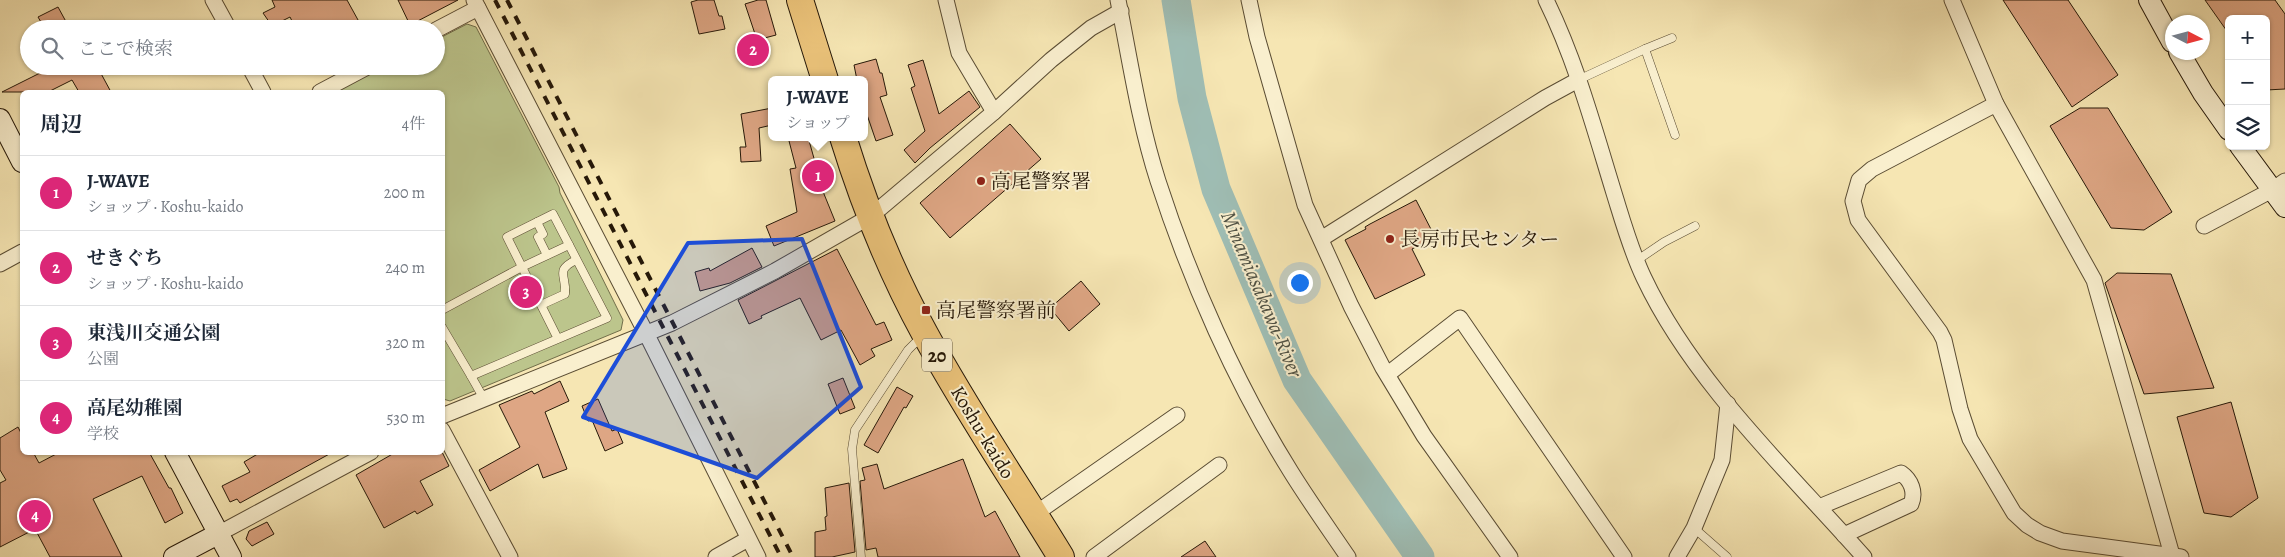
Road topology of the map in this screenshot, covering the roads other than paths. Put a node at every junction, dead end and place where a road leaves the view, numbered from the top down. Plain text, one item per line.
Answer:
1 (213, 0) edge
2 (800, 0) edge
3 (946, 0) edge
4 (1249, 0) edge
5 (1546, 0) edge
6 (1952, 0) edge
7 (2149, 0) edge
8 (476, 4) edge
9 (1119, 6) edge
10 (224, 20) edge
11 (445, 24) edge
12 (2165, 29) edge
13 (1672, 38) dead end
14 (1645, 49) junction
15 (2184, 60) edge
16 (254, 75) edge
17 (351, 75) edge
18 (824, 76) edge
19 (1578, 80) junction
20 (262, 90) edge
21 (324, 90) edge
22 (1996, 104) junction
23 (994, 112) junction
24 (0, 119) edge
25 (2225, 124) edge
26 (1675, 135) dead end
27 (844, 141) edge
28 (2244, 150) edge
29 (20, 158) edge
30 (2279, 186) edge
31 (2285, 207) edge
32 (870, 216) junction
33 (537, 222) junction
34 (1695, 226) dead end
35 (2204, 226) dead end
36 (1320, 240) junction
37 (569, 245) junction
38 (20, 253) edge
39 (547, 256) junction
40 (576, 260) junction
41 (1636, 261) junction
42 (0, 264) edge
43 (522, 267) junction
44 (541, 305) junction
45 (445, 308) edge
46 (445, 332) edge
47 (646, 333) junction
48 (925, 334) junction
49 (558, 339) junction
50 (1388, 374) junction
51 (471, 376) junction
52 (484, 399) junction
53 (1728, 404) junction
54 (445, 415) edge
55 (1177, 415) dead end
56 (445, 436) edge
57 (178, 455) edge
58 (365, 455) edge
59 (1219, 465) dead end
60 (1819, 507) junction
61 (1035, 514) junction
62 (1694, 528) junction
63 (218, 534) junction
64 (1844, 535) junction
65 (748, 539) junction
66 (2177, 556) edge
67 (174, 557) edge
68 (231, 557) edge
69 (509, 557) edge
70 (716, 557) edge
71 (758, 557) edge
72 (861, 557) edge
73 (1061, 557) edge
74 (1094, 557) edge
75 (1348, 557) edge
76 (1510, 557) edge
77 (1624, 557) edge
78 (1678, 557) edge
79 (1727, 557) edge
80 (1864, 557) edge

1 - 10 street
2 - 18 highway
3 - 23 street
4 - 36 street
5 - 19 street
6 - 22 street
7 - 12 street
8 - 11 street
8 - 47 street
9 - 23 street
9 - 75 street
13 - 14 lane
14 - 19 lane
14 - 26 lane
15 - 25 street
16 - 20 street
17 - 21 street
19 - 36 street
19 - 41 street
22 - 66 street
22 - 66 street
23 - 32 street
24 - 29 street
27 - 32 highway, Koshu-kaido / 20
28 - 30 street
30 - 31 street
30 - 35 street
32 - 47 street
32 - 48 highway, Koshu-kaido / 20
33 - 37 lane
33 - 39 lane
33 - 43 lane
34 - 41 lane
36 - 50 street
37 - 39 lane
37 - 40 lane
38 - 42 street
39 - 43 lane
40 - 44 lane
40 - 49 lane
41 - 53 street
43 - 44 lane
43 - 45 lane
44 - 49 lane
46 - 51 lane
47 - 52 street
47 - 65 street
48 - 61 highway, Koshu-kaido / 20
48 - 72 lane
49 - 51 lane
50 - 76 street
50 - 77 street
51 - 52 lane
52 - 54 street
53 - 60 street
53 - 62 street
55 - 61 street
56 - 69 street
57 - 63 street
58 - 63 street
59 - 74 street
60 - 64 street
60 - 64 street
61 - 73 highway, Koshu-kaido / 20
62 - 78 street
62 - 79 lane
63 - 67 street
63 - 68 street
64 - 80 street
65 - 70 street
65 - 71 street

